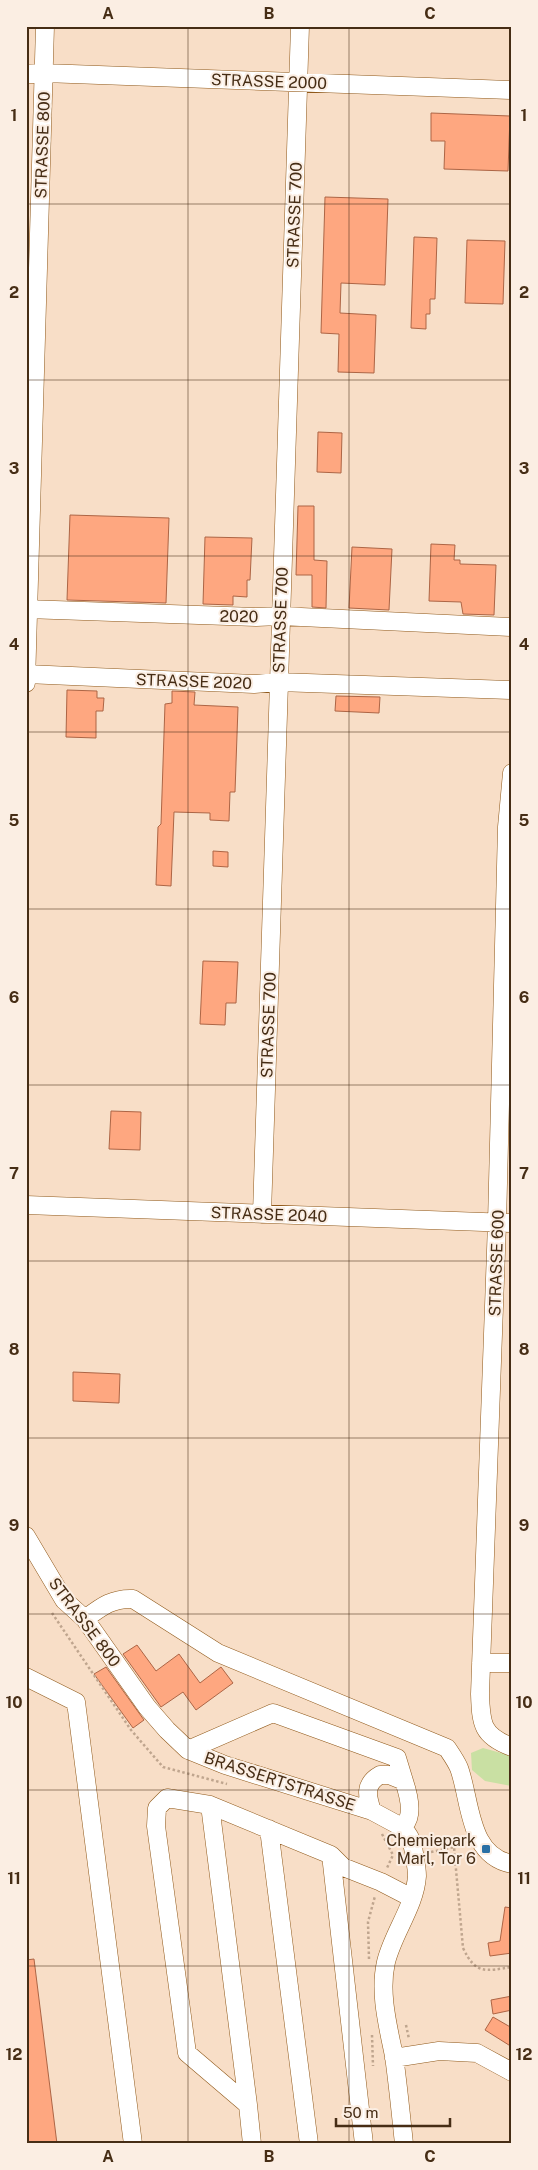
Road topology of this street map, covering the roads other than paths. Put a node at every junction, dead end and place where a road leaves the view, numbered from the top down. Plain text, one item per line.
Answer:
1 (45, 26) edge
2 (300, 26) edge
3 (44, 73) junction
4 (26, 74) edge
5 (298, 82) junction
6 (512, 90) edge
7 (27, 609) edge
8 (280, 616) junction
9 (512, 627) edge
10 (26, 674) edge
11 (278, 682) junction
12 (26, 683) edge
13 (512, 690) edge
14 (512, 773) edge
15 (26, 1205) edge
16 (262, 1214) junction
17 (505, 1223) edge
18 (26, 1536) edge
19 (85, 1619) junction
20 (481, 1663) junction
21 (512, 1663) edge
22 (26, 1676) edge
23 (147, 1707) joint
24 (512, 1747) edge
25 (188, 1750) junction
26 (404, 1781) junction
27 (210, 1805) junction
28 (409, 1810) junction
29 (372, 1811) junction
30 (398, 1825) junction
31 (269, 1829) junction
32 (412, 1842) junction
33 (331, 1855) junction
34 (512, 1864) edge
35 (412, 1898) junction
36 (394, 2058) junction
37 (512, 2072) edge
38 (248, 2105) junction
39 (133, 2144) edge
40 (252, 2144) edge
41 (309, 2144) edge
42 (364, 2144) edge
43 (404, 2144) edge

1 - 3 street, STRASSE 800
2 - 5 street, STRASSE 700
3 - 4 street, STRASSE 2000
3 - 5 street, STRASSE 2000
3 - 7 street, STRASSE 800
5 - 6 street, STRASSE 2000
5 - 8 street, STRASSE 700
7 - 8 street, 2020
7 - 10 street, STRASSE 800
8 - 9 street, 2020
8 - 11 street, STRASSE 700
10 - 11 street, STRASSE 2020
10 - 12 street, STRASSE 800
11 - 13 street, STRASSE 2020
11 - 16 street, STRASSE 700
14 - 17 street, STRASSE 600
15 - 16 street, STRASSE 2040
16 - 17 street, STRASSE 2040
17 - 20 street, STRASSE 600
18 - 19 street, STRASSE 800
19 - 23 street, STRASSE 800
19 - 34 street
20 - 21 street
20 - 24 street, STRASSE 600
22 - 39 street
23 - 25 street, BRASSERTSTRASSE
25 - 26 street
25 - 29 street, BRASSERTSTRASSE
26 - 28 street
26 - 29 street
27 - 31 street
27 - 38 street
27 - 38 street
28 - 30 street
28 - 32 street
29 - 30 street
30 - 32 street
31 - 33 street
31 - 41 street
32 - 35 street
33 - 35 street
33 - 42 street
35 - 36 street
36 - 37 street
36 - 43 street
38 - 40 street

